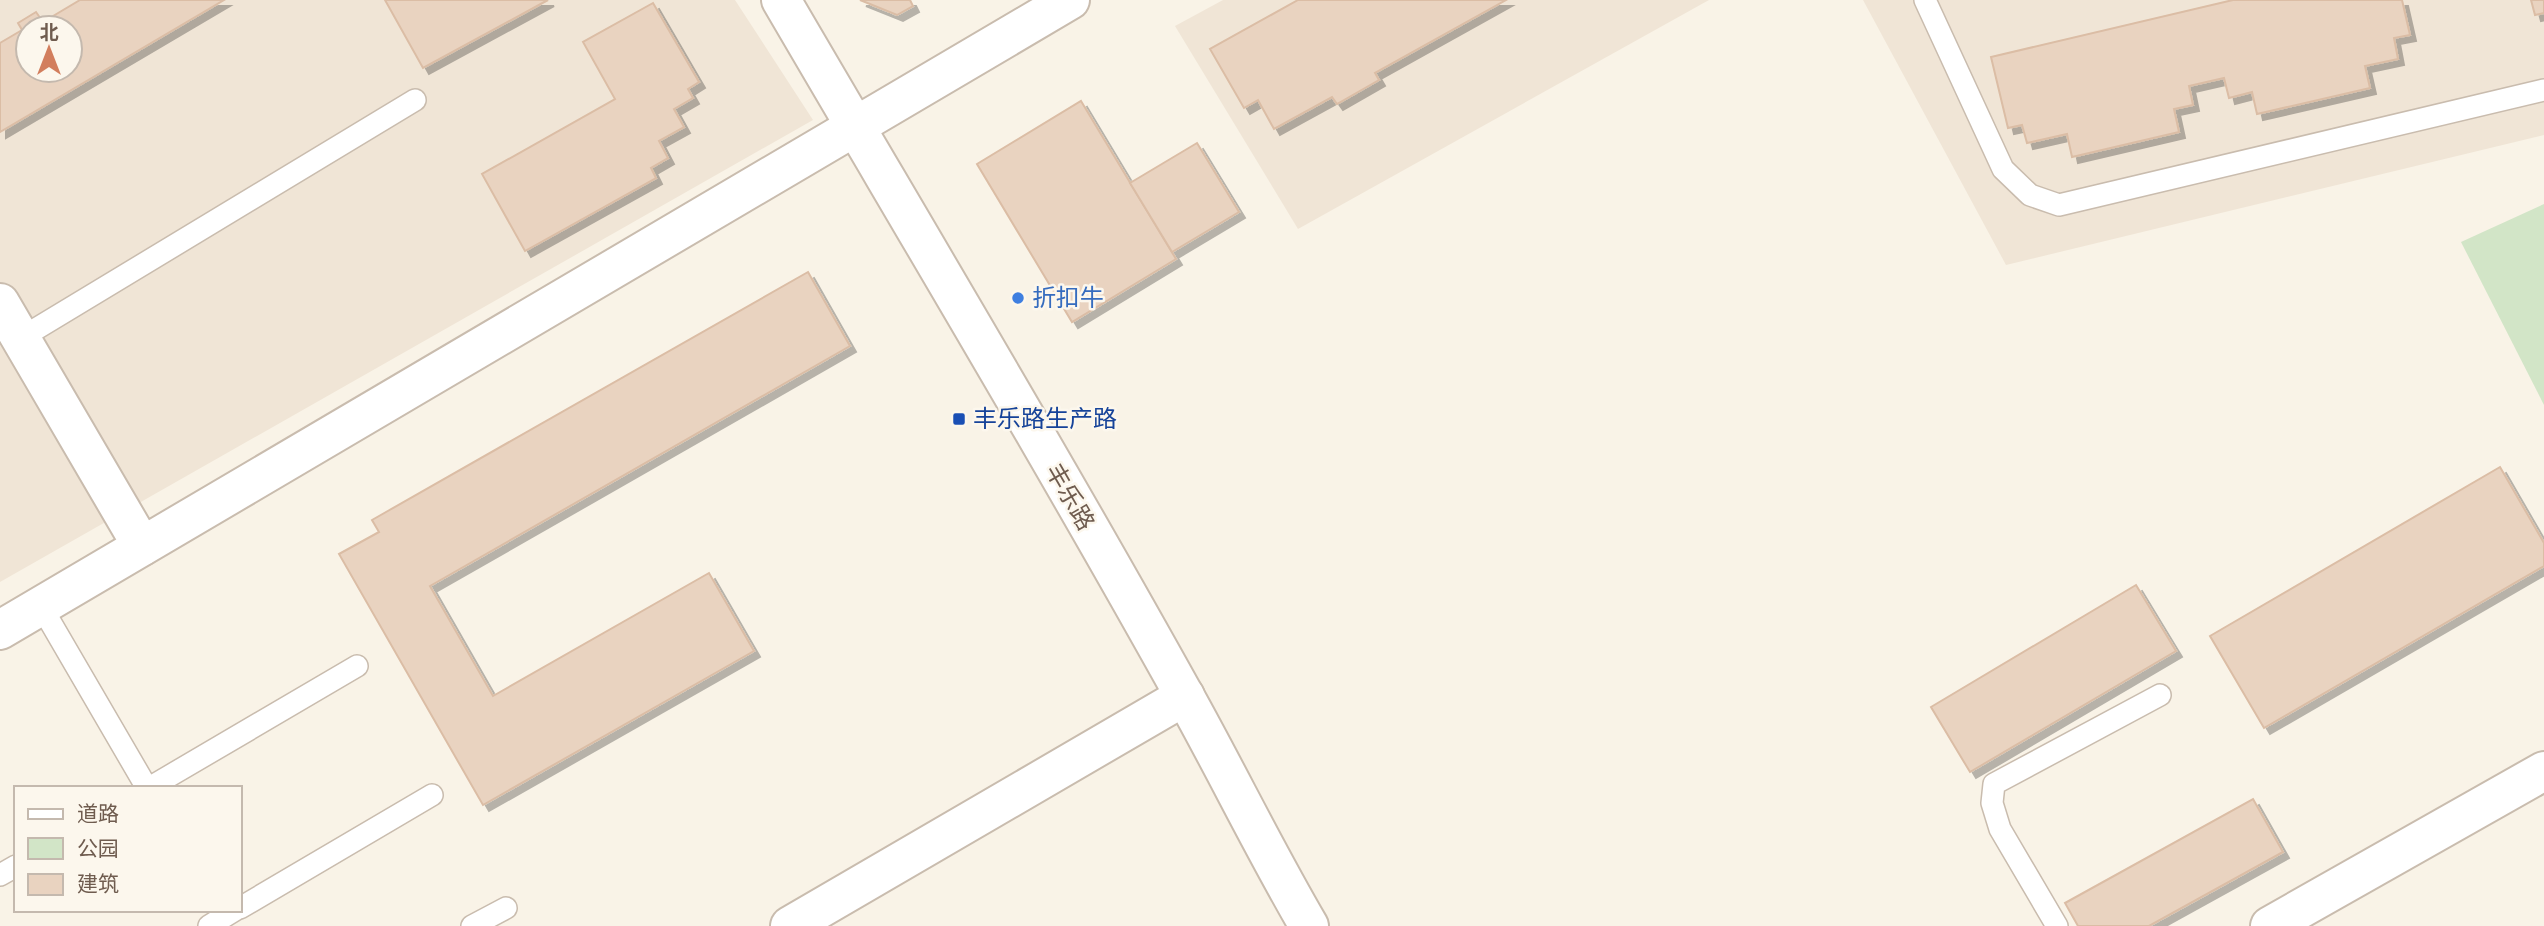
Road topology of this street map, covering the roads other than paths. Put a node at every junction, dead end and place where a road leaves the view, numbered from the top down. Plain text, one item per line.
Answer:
1 (780, 0) edge
2 (1070, 0) edge
3 (1925, 0) edge
4 (2544, 90) edge
5 (415, 100) dead end
6 (855, 126) junction
7 (0, 303) edge
8 (20, 338) junction
9 (142, 546) junction
10 (41, 606) junction
11 (0, 630) edge
12 (357, 666) dead end
13 (2160, 695) dead end
14 (1185, 696) junction
15 (2544, 771) edge
16 (147, 786) edge
17 (151, 786) edge
18 (432, 795) dead end
19 (242, 906) edge
20 (506, 908) dead end
21 (472, 926) edge
22 (790, 926) edge
23 (1309, 926) edge
24 (2057, 926) edge
25 (2270, 926) edge

1 - 6 street, 丰乐路
2 - 6 street
3 - 4 lane
5 - 8 lane
6 - 9 street
6 - 14 street, 丰乐路
7 - 8 street
8 - 9 street
9 - 10 street
10 - 11 street
10 - 16 lane
12 - 17 lane
13 - 24 lane
14 - 22 street
14 - 23 street, 丰乐路
15 - 25 street
18 - 19 lane
20 - 21 lane

